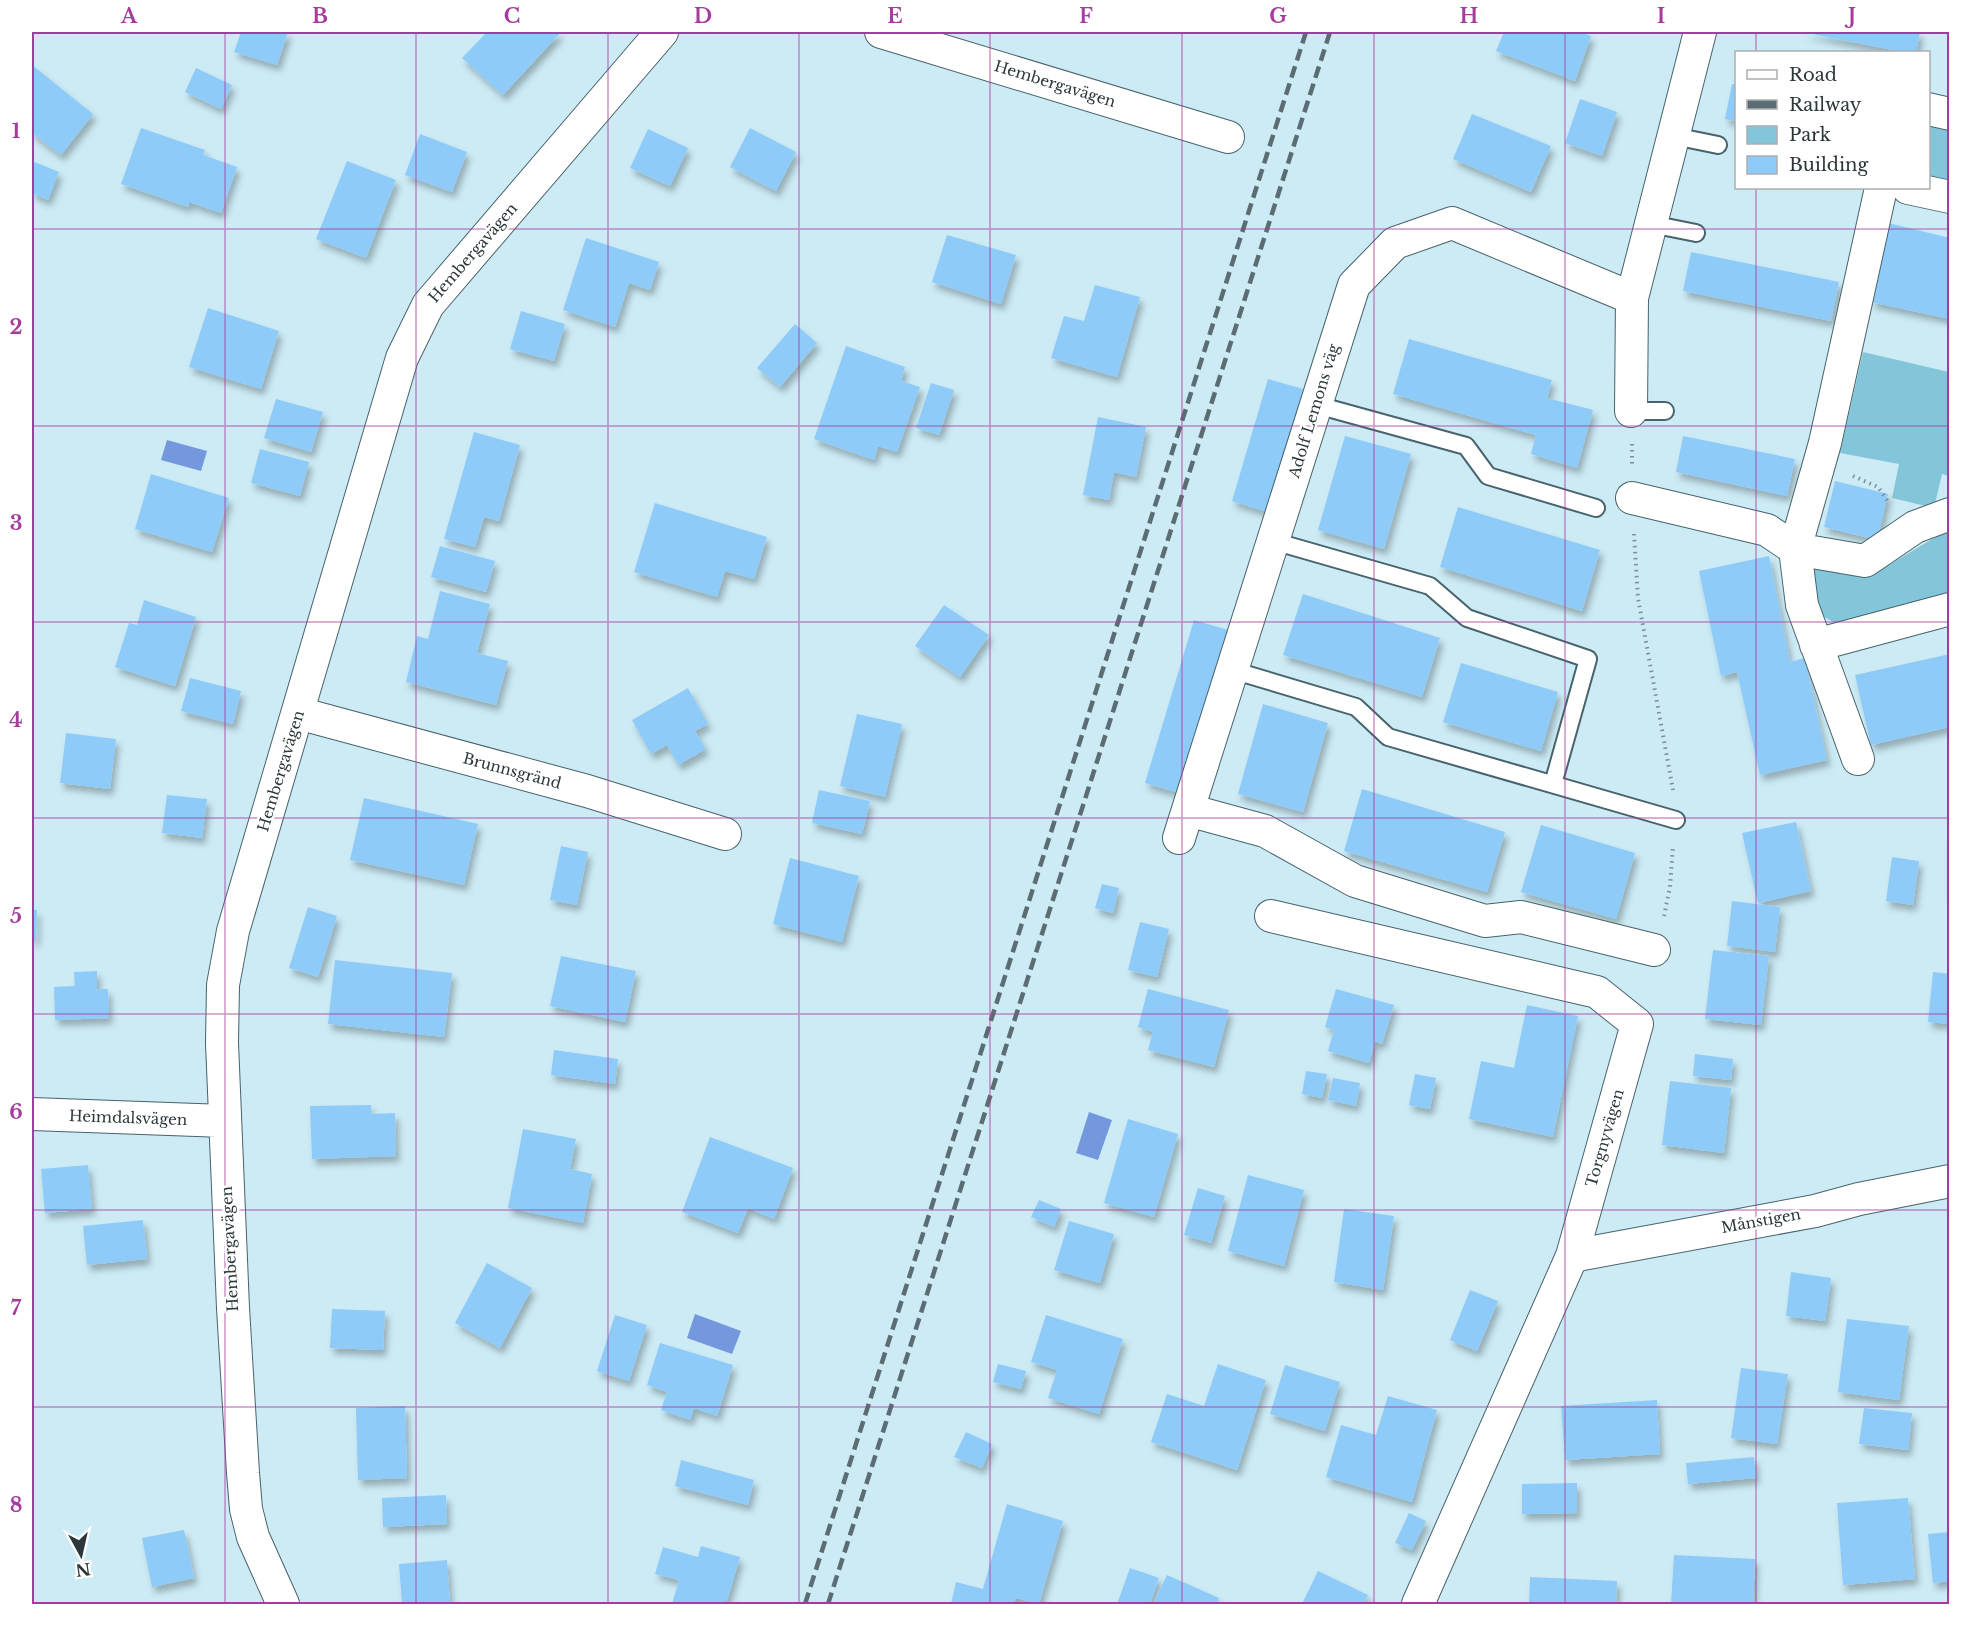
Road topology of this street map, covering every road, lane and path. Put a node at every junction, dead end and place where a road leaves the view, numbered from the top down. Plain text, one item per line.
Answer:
1 (662, 32) edge
2 (881, 32) edge
3 (1700, 32) edge
4 (1930, 109) edge
5 (1950, 114) edge
6 (1674, 135) junction
7 (1228, 137) dead end
8 (1718, 145) dead end
9 (1881, 189) edge
10 (1913, 189) edge
11 (1950, 196) edge
12 (1651, 224) junction
13 (1696, 233) dead end
14 (1632, 298) junction
15 (1317, 405) junction
16 (1631, 411) junction
17 (1665, 411) dead end
18 (1825, 444) junction
19 (1632, 498) junction
20 (1596, 508) dead end
21 (1950, 514) edge
22 (1909, 531) junction
23 (1273, 541) junction
24 (1795, 549) junction
25 (1950, 609) edge
26 (1816, 645) junction
27 (1233, 670) junction
28 (298, 713) junction
29 (1858, 759) dead end
30 (1553, 784) junction
31 (1676, 820) junction
32 (725, 834) dead end
33 (1271, 916) dead end
34 (1654, 950) joint
35 (32, 1114) edge
36 (224, 1122) junction
37 (1950, 1181) edge
38 (1572, 1256) junction
39 (283, 1605) edge
40 (1418, 1605) edge

1 - 28 street, Hembergavägen
2 - 7 street, Hembergavägen
3 - 6 street
4 - 5 street
6 - 8 lane
6 - 12 street
9 - 18 street
10 - 11 street
12 - 13 lane
12 - 14 street
14 - 15 street, Adolf Lemons väg
14 - 16 street
15 - 20 lane
15 - 23 street, Adolf Lemons väg
16 - 17 lane
16 - 19 path
18 - 22 path
18 - 24 street
19 - 24 street
19 - 31 path
21 - 22 street
22 - 24 street
23 - 27 street, Adolf Lemons väg
23 - 30 lane
24 - 26 street
25 - 26 street
26 - 29 street
27 - 30 lane
27 - 34 street, Adolf Lemons väg
28 - 32 street, Brunnsgränd
28 - 36 street, Hembergavägen
30 - 31 lane
31 - 34 path
33 - 38 street, Torgnyvägen
35 - 36 street, Heimdalsvägen
36 - 39 street, Hembergavägen
37 - 38 street, Månstigen
38 - 40 street, Torgnyvägen

